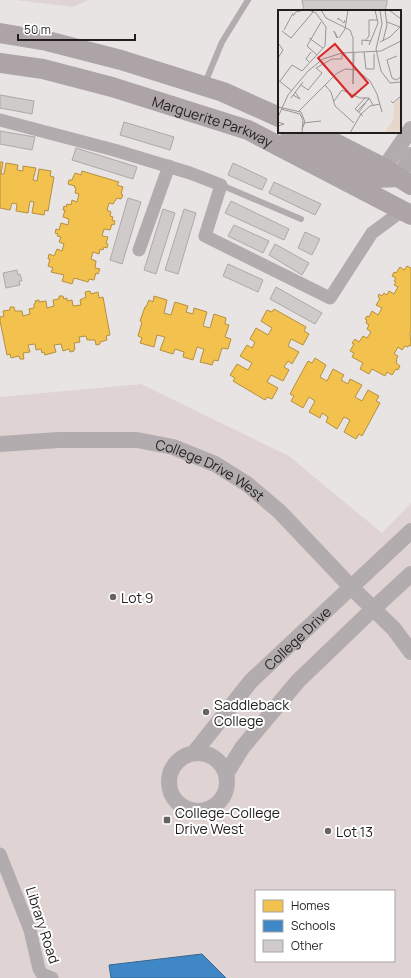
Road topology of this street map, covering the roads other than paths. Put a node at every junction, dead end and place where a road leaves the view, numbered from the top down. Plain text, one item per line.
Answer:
1 (248, 0) edge
2 (0, 33) edge
3 (0, 63) edge
4 (203, 86) junction
5 (278, 117) edge
6 (0, 120) edge
7 (411, 129) edge
8 (248, 130) junction
9 (278, 132) edge
10 (281, 133) edge
11 (315, 133) edge
12 (411, 155) edge
13 (169, 166) junction
14 (398, 176) edge
15 (221, 185) junction
16 (407, 213) edge
17 (301, 219) dead end
18 (139, 250) dead end
19 (0, 444) edge
20 (411, 531) edge
21 (411, 574) edge
22 (351, 587) junction
23 (373, 609) junction
24 (411, 652) edge
25 (194, 753) junction
26 (226, 774) junction
27 (0, 854) edge
28 (52, 978) edge

1 - 4 lane
2 - 4 main road, Marguerite Parkway
3 - 8 main road, Marguerite Parkway
4 - 5 main road, Marguerite Parkway
6 - 13 street
7 - 14 street
8 - 9 main road
8 - 16 main road, Marguerite Parkway
10 - 14 main road
11 - 14 main road
12 - 14 street
13 - 15 street
13 - 18 street
15 - 16 street
15 - 17 lane
19 - 22 street, College Drive West
20 - 22 street, College Drive
21 - 23 street, College Drive
22 - 23 street, College Drive West
22 - 25 street, College Drive
23 - 24 street, College Drive West
23 - 26 street, College Drive
25 - 26 street
25 - 26 street, College Drive
27 - 28 street, Library Road

